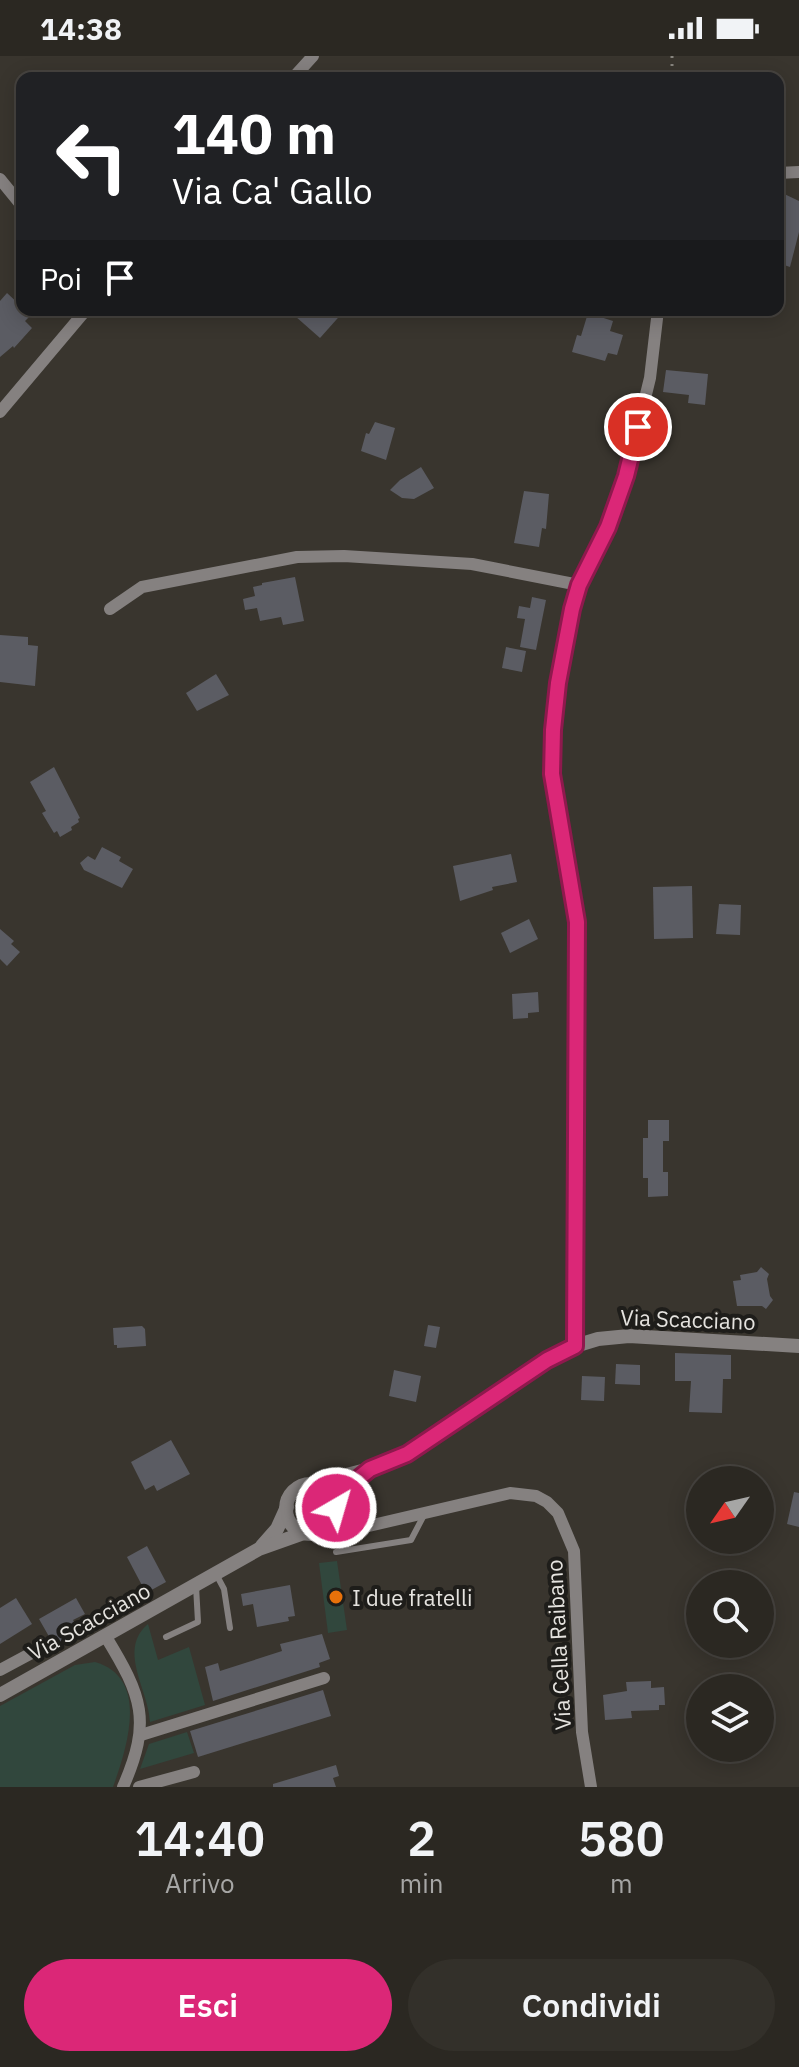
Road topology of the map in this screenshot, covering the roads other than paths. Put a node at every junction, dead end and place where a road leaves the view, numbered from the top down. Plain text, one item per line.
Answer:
1 (313, 56) edge
2 (298, 72) edge
3 (0, 179) edge
4 (16, 199) edge
5 (81, 316) edge
6 (657, 316) edge
7 (0, 412) edge
8 (579, 585) junction
9 (110, 609) dead end
10 (575, 1346) junction
11 (799, 1346) edge
12 (370, 1469) junction
13 (311, 1484) junction
14 (287, 1507) junction
15 (336, 1508) junction
16 (425, 1513) junction
17 (367, 1526) junction
18 (304, 1533) junction
19 (320, 1533) junction
20 (259, 1549) junction
21 (336, 1552) dead end
22 (216, 1574) junction
23 (196, 1586) junction
24 (230, 1628) dead end
25 (106, 1637) junction
26 (166, 1637) dead end
27 (41, 1648) dead end
28 (13, 1663) junction
29 (0, 1670) edge
30 (324, 1678) dead end
31 (23, 1683) junction
32 (0, 1695) edge
33 (141, 1735) junction
34 (194, 1772) dead end
35 (123, 1787) edge
36 (139, 1787) edge
37 (591, 1787) edge

1 - 2 street
3 - 4 street
5 - 7 street
6 - 8 street
8 - 9 street
8 - 10 street
10 - 11 street, Via Scacciano
10 - 12 street, Via Scacciano
12 - 13 street, Via Scacciano
12 - 15 street, Via Scacciano
13 - 14 street, Via Scacciano
13 - 15 street
14 - 18 street
14 - 20 street, Via Scacciano
15 - 17 street
15 - 19 street, Via Scacciano
16 - 17 street, Via Cella Raibano
16 - 21 lane
16 - 37 street, Via Cella Raibano
17 - 19 street, Via Cella Raibano
18 - 19 street, Via Scacciano
18 - 20 street, Via Scacciano
20 - 22 street, Via Scacciano
22 - 23 street, Via Scacciano
22 - 24 lane
23 - 25 street, Via Scacciano
23 - 26 lane
25 - 31 street, Via Scacciano
25 - 33 street
27 - 28 street, Via Scacciano
28 - 29 street, Via Scacciano
28 - 31 street, Via Scacciano
30 - 33 street
31 - 32 street, Via Scacciano
33 - 35 street
34 - 36 street

